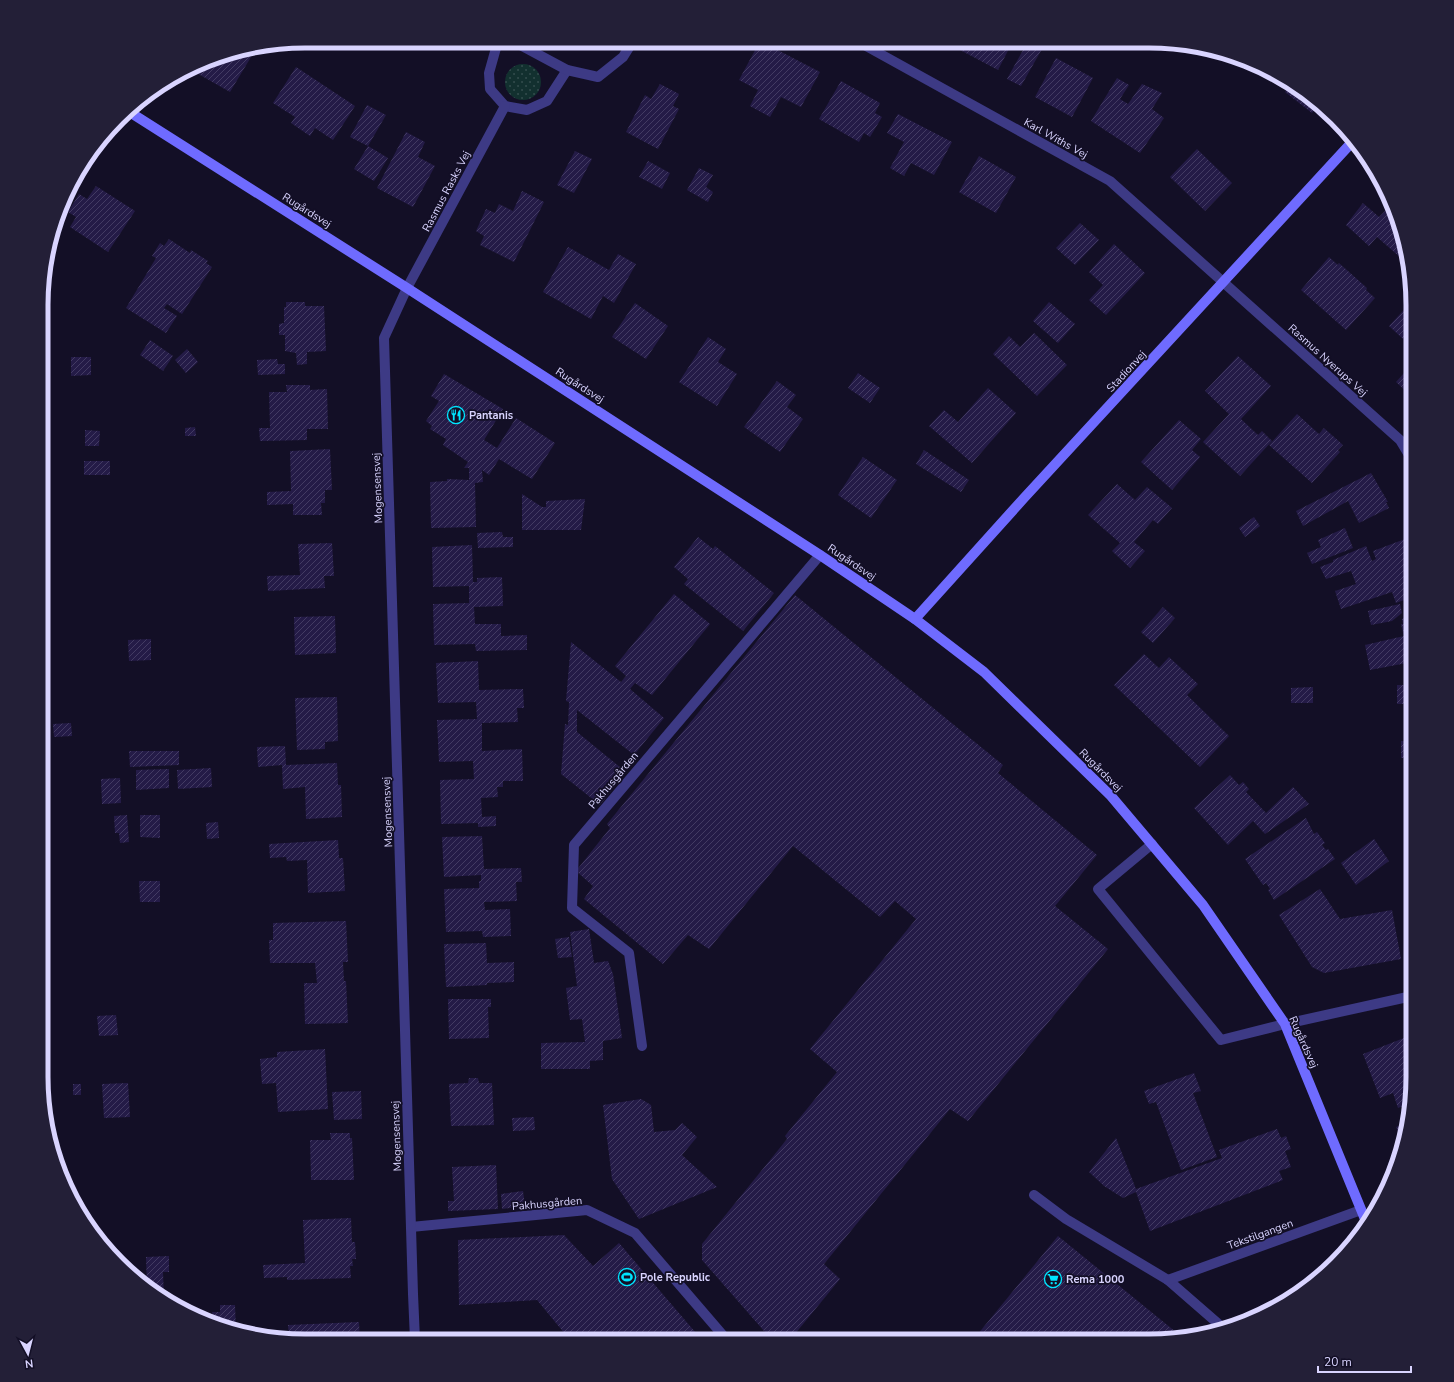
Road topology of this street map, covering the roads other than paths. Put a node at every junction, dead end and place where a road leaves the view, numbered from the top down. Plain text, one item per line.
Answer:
1 (496, 48) edge
2 (526, 48) edge
3 (629, 48) edge
4 (870, 48) edge
5 (568, 70) junction
6 (505, 106) junction
7 (133, 114) edge
8 (1350, 145) edge
9 (1223, 283) junction
10 (407, 288) junction
11 (1406, 450) edge
12 (820, 555) junction
13 (915, 619) junction
14 (1152, 844) junction
15 (1406, 997) edge
16 (1285, 1024) junction
17 (642, 1046) dead end
18 (1034, 1195) dead end
19 (1361, 1210) junction
20 (1364, 1218) edge
21 (411, 1227) junction
22 (1168, 1280) junction
23 (1218, 1324) edge
24 (416, 1334) edge
25 (722, 1334) edge

1 - 6 street
2 - 5 street
3 - 5 street
4 - 9 street, Karl Withs Vej
5 - 6 street
6 - 10 street, Rasmus Rasks Vej
7 - 10 street, Rugårdsvej
8 - 9 street, Stadionvej
9 - 11 street, Rasmus Nyerups Vej
9 - 13 street, Stadionvej
10 - 12 street, Rugårdsvej
10 - 21 street, Mogensensvej
12 - 13 street, Rugårdsvej
12 - 17 street, Pakhusgården
13 - 14 street, Rugårdsvej
14 - 16 street, Rugårdsvej
14 - 16 street
15 - 16 street
16 - 19 street, Rugårdsvej
18 - 22 street
19 - 20 street, Rugårdsvej
19 - 22 street, Tekstilgangen
21 - 24 street, Mogensensvej
21 - 25 street, Pakhusgården
22 - 23 street

